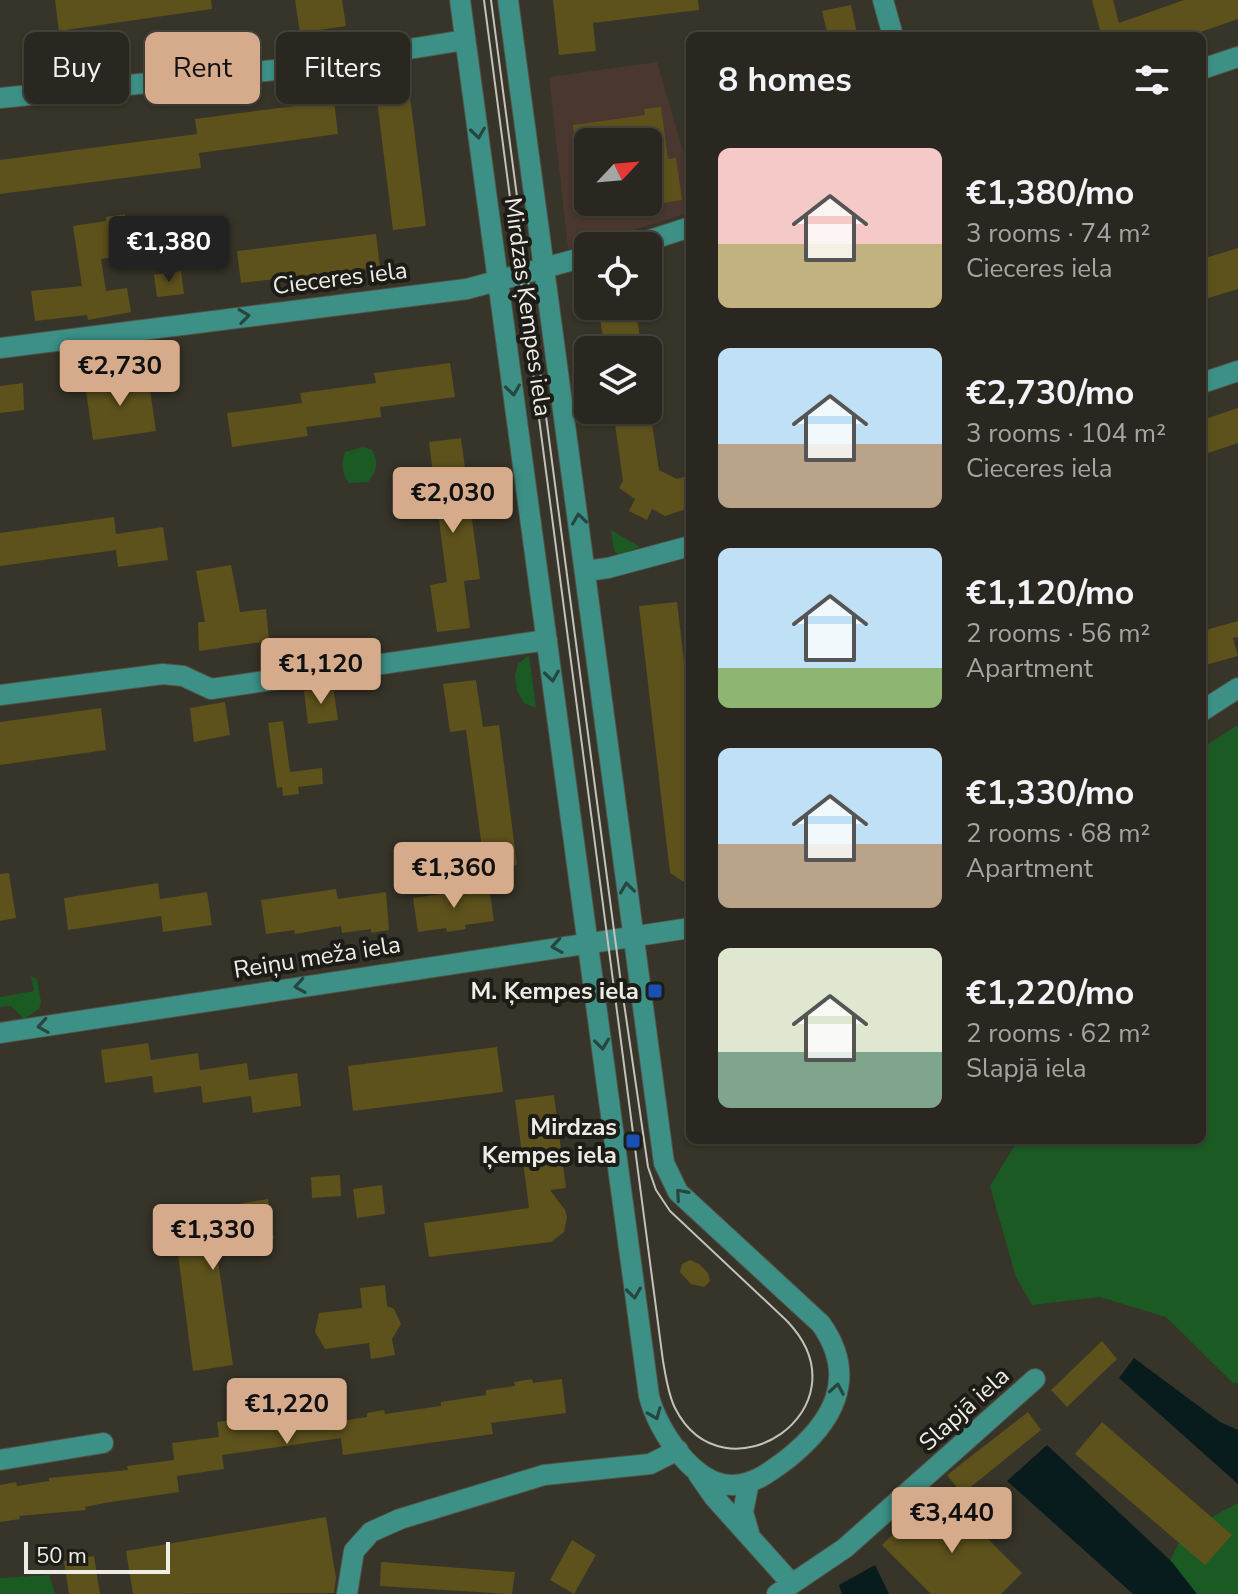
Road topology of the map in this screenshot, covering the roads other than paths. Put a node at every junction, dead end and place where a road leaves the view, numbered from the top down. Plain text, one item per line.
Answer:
1 (460, 0) edge
2 (508, 0) edge
3 (883, 0) edge
4 (892, 32) edge
5 (465, 40) junction
6 (1238, 57) edge
7 (1206, 68) edge
8 (0, 98) edge
9 (686, 228) edge
10 (662, 236) edge
11 (574, 259) edge
12 (544, 266) junction
13 (499, 279) junction
14 (0, 348) edge
15 (1238, 371) edge
16 (1206, 382) edge
17 (686, 547) edge
18 (586, 571) junction
19 (547, 640) junction
20 (1238, 688) edge
21 (0, 695) edge
22 (1206, 708) edge
23 (686, 929) edge
24 (634, 936) junction
25 (588, 942) junction
26 (0, 1033) edge
27 (1035, 1379) dead end
28 (103, 1443) dead end
29 (678, 1450) junction
30 (0, 1460) edge
31 (692, 1465) junction
32 (749, 1482) junction
33 (751, 1537) junction
34 (784, 1589) edge
35 (347, 1594) edge

1 - 5 street, Mirdzas Ķempes iela
2 - 12 street, Mirdzas Ķempes iela
3 - 4 street
5 - 8 street
5 -> 13 street, Mirdzas Ķempes iela
6 - 7 street
9 - 10 street
11 - 12 street, Cieceres iela
12 - 13 street, Cieceres iela
18 -> 12 street, Mirdzas Ķempes iela
14 -> 13 street, Cieceres iela
13 -> 19 street, Mirdzas Ķempes iela
15 - 16 street
17 - 18 street
24 -> 18 street, Mirdzas Ķempes iela
19 - 21 street
19 -> 25 street, Mirdzas Ķempes iela
20 - 22 street
23 - 24 street, Reiņu meža iela
24 - 25 street, Reiņu meža iela
32 -> 24 street, Mirdzas Ķempes iela
25 -> 26 street, Reiņu meža iela
25 -> 29 street, Mirdzas Ķempes iela
27 - 34 street, Slapjā iela
28 - 30 street
29 - 31 street, Mirdzas Ķempes iela
29 - 35 street
31 - 32 street, Mirdzas Ķempes iela
31 - 33 street, Mirdzas Ķempes iela
32 - 33 street
33 - 34 street, Mirdzas Ķempes iela

